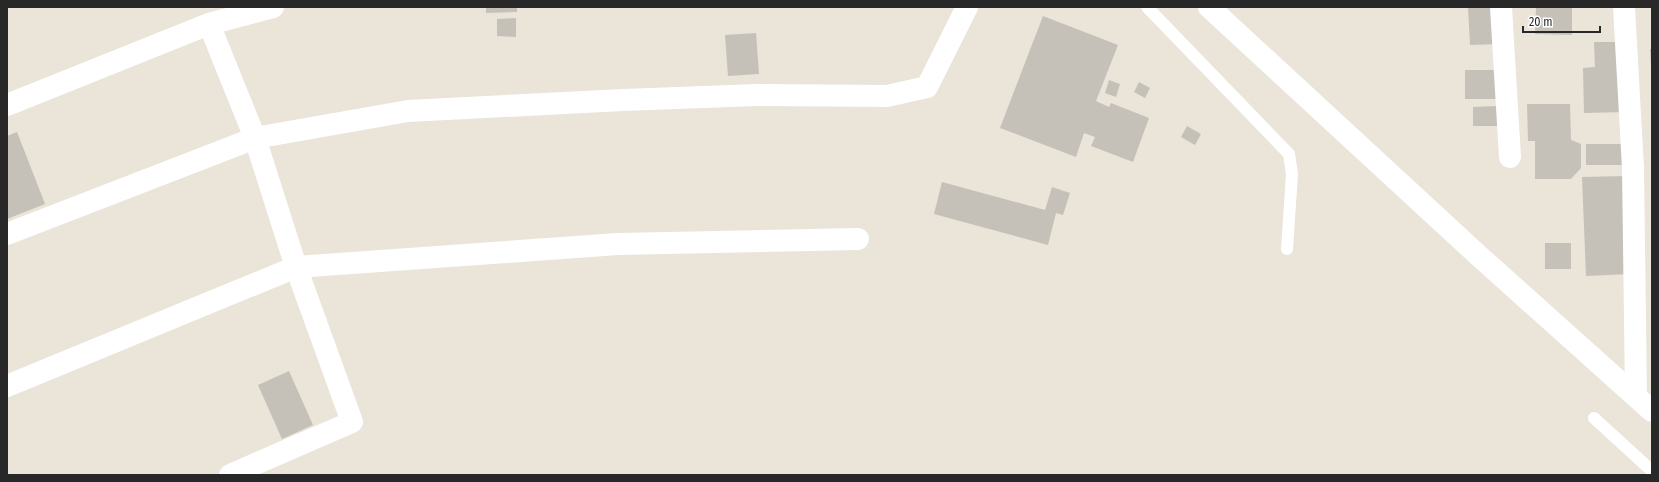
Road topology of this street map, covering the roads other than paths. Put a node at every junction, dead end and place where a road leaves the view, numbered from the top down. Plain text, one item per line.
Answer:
1 (273, 7) edge
2 (967, 7) edge
3 (1148, 7) edge
4 (1210, 7) edge
5 (1501, 7) edge
6 (1624, 7) edge
7 (209, 24) junction
8 (7, 105) edge
9 (256, 138) junction
10 (1510, 157) dead end
11 (7, 234) edge
12 (858, 239) dead end
13 (1287, 249) dead end
14 (296, 267) junction
15 (7, 386) edge
16 (1644, 404) edge
17 (1594, 418) dead end
18 (1652, 471) edge
19 (230, 475) edge

1 - 7 street
2 - 9 street
3 - 13 lane
4 - 16 street
5 - 10 street
6 - 16 street
7 - 8 street
7 - 9 street
9 - 11 street
9 - 14 street
12 - 14 street
14 - 15 street
14 - 19 street
17 - 18 lane

